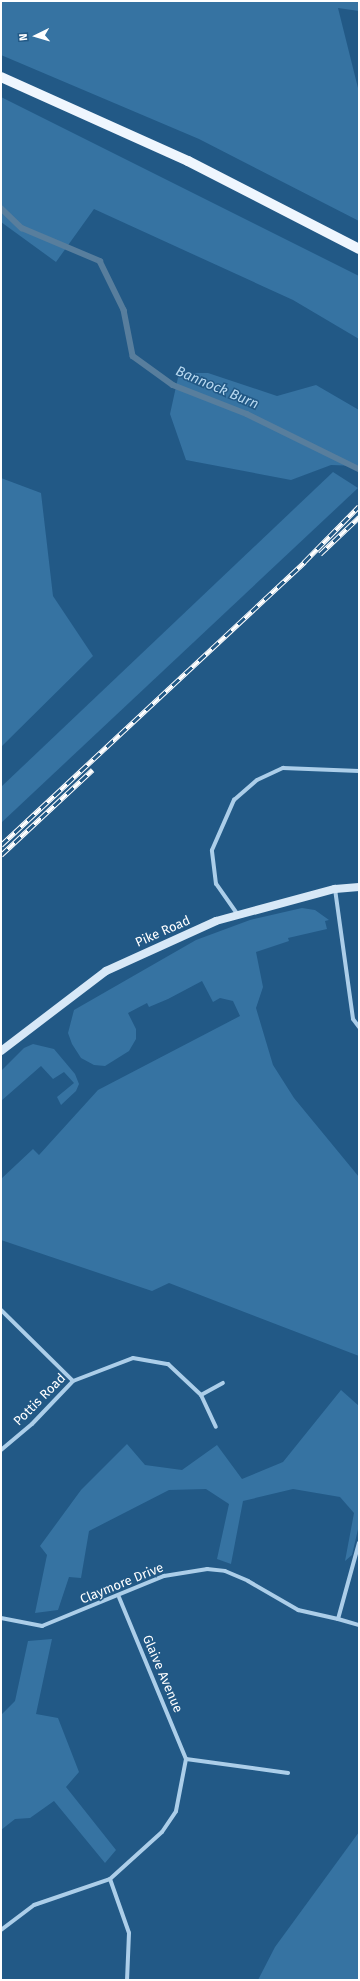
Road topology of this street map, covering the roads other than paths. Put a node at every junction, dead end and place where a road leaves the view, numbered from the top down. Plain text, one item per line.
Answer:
1 (1, 77) edge
2 (359, 249) edge
3 (359, 771) edge
4 (359, 887) edge
5 (335, 890) junction
6 (238, 915) junction
7 (359, 1027) edge
8 (1, 1051) edge
9 (1, 1310) edge
10 (73, 1381) junction
11 (223, 1383) dead end
12 (201, 1395) junction
13 (216, 1427) dead end
14 (1, 1450) edge
15 (359, 1543) edge
16 (119, 1597) junction
17 (1, 1618) edge
18 (338, 1619) junction
19 (359, 1625) edge
20 (186, 1759) junction
21 (288, 1773) dead end
22 (110, 1879) junction
23 (1, 1930) edge
24 (128, 1980) edge

1 - 2 main road
3 - 6 street
4 - 5 street, Pike Road
5 - 6 street, Pike Road
5 - 7 street
6 - 8 street, Pike Road
9 - 10 street
10 - 12 street, Pottis Road
10 - 14 street, Pottis Road
11 - 12 street
12 - 13 street, Pottis Road
15 - 18 street
16 - 17 street, Claymore Drive
16 - 18 street, Claymore Drive
16 - 20 street, Glaive Avenue
18 - 19 street, Claymore Drive
20 - 21 street
20 - 22 street
22 - 23 street
22 - 24 street

